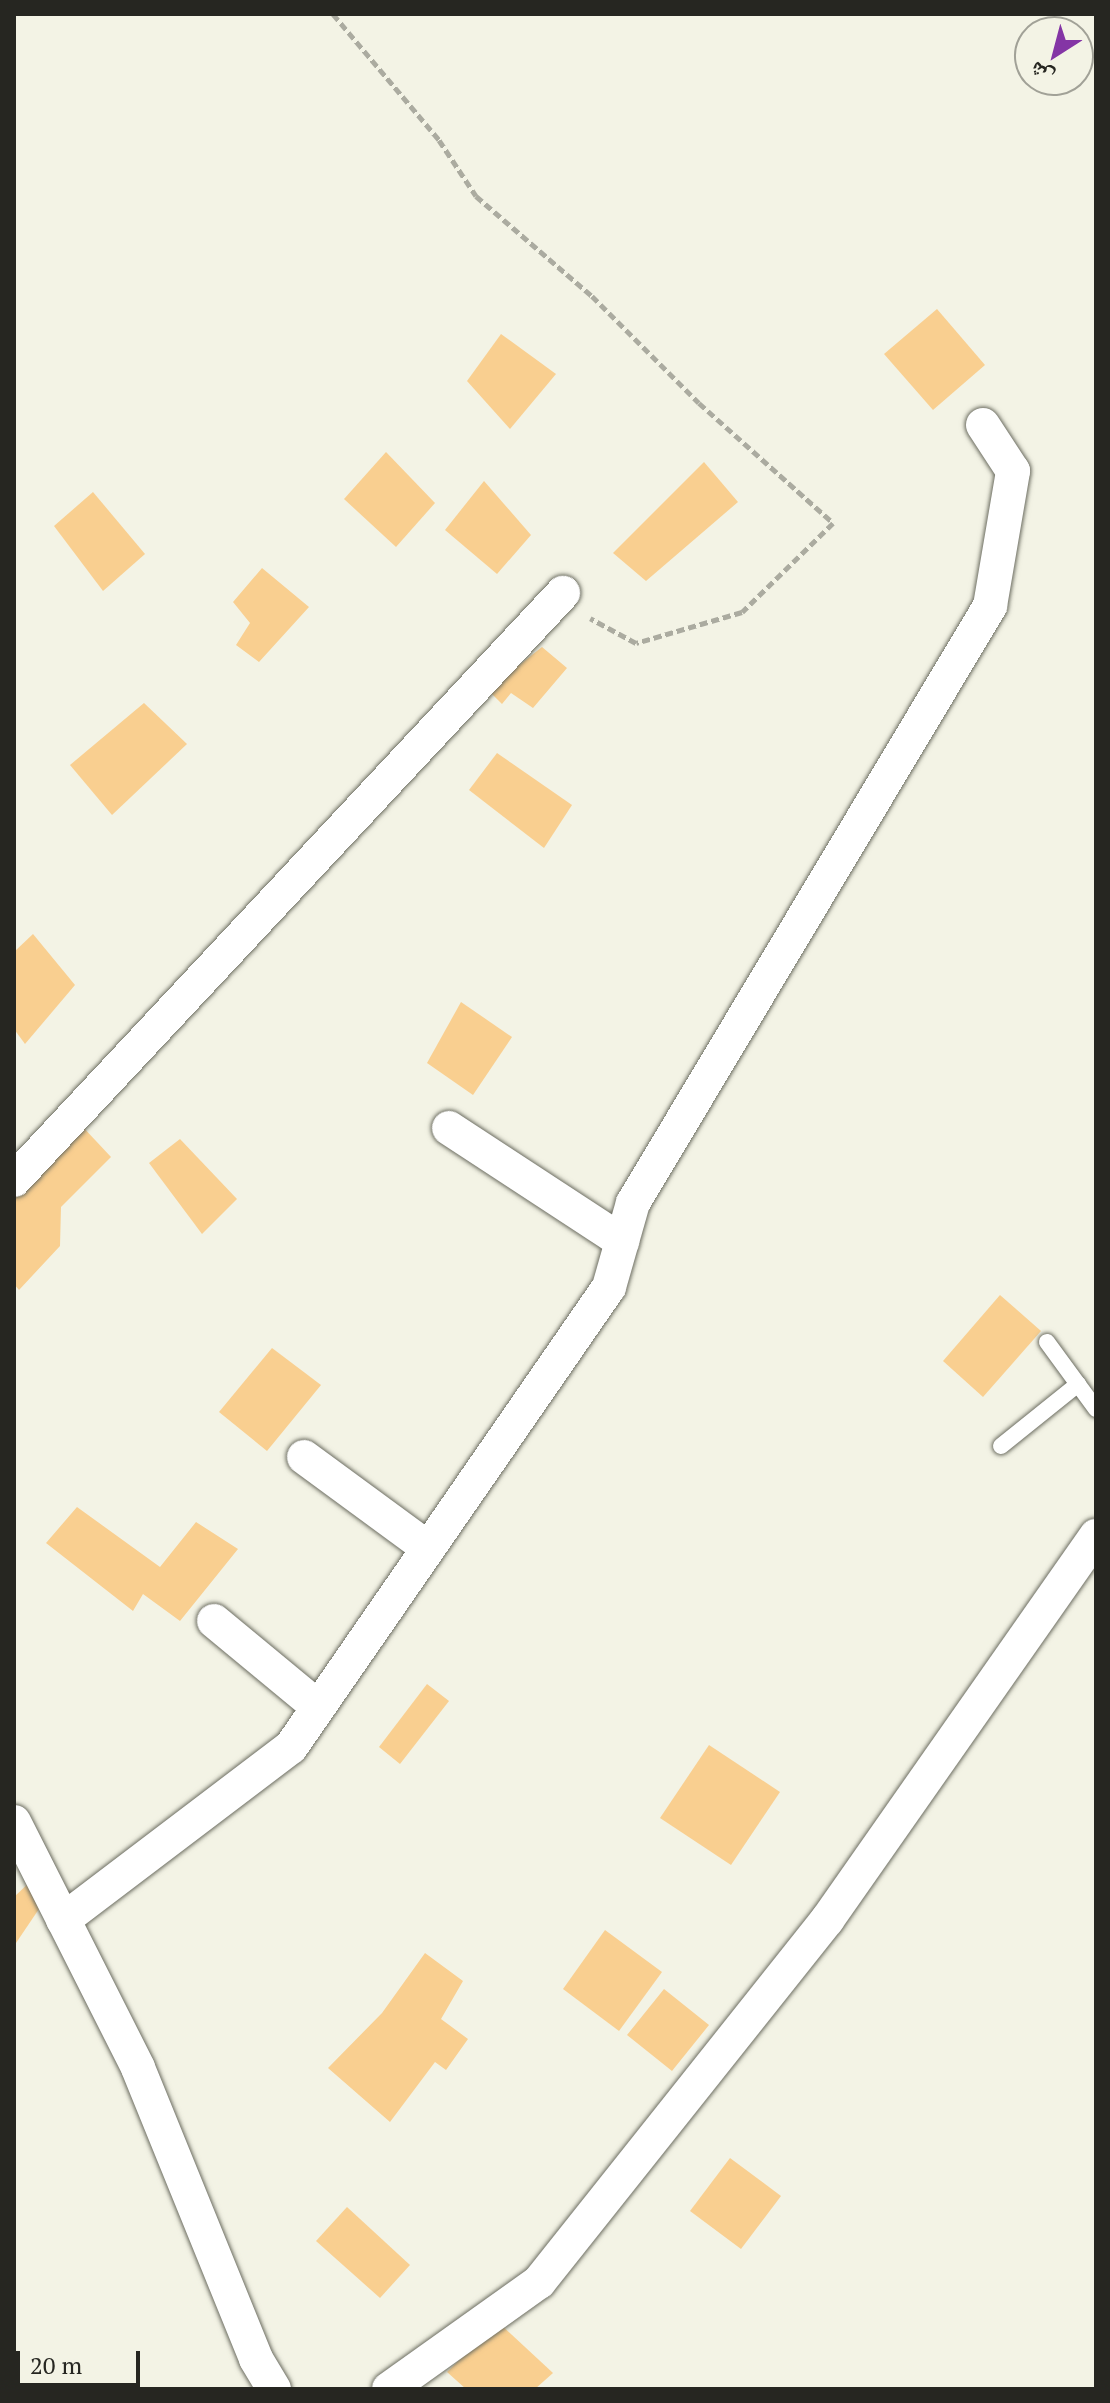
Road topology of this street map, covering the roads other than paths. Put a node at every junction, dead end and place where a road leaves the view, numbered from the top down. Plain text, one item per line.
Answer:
1 (983, 425) dead end
2 (563, 593) road end
3 (449, 1128) dead end
4 (14, 1180) edge
5 (622, 1241) junction
6 (1047, 1342) dead end
7 (1078, 1384) junction
8 (1096, 1409) edge
9 (1001, 1446) dead end
10 (304, 1457) dead end
11 (1096, 1536) edge
12 (428, 1548) junction
13 (214, 1621) dead end
14 (318, 1707) junction
15 (14, 1822) edge
16 (63, 1920) junction
17 (274, 2389) edge
18 (389, 2389) edge

1 - 5 street
2 - 4 street
3 - 5 street
5 - 12 street
6 - 7 lane
7 - 8 lane
7 - 9 lane
10 - 12 street
11 - 18 street
12 - 14 street
13 - 14 street
14 - 16 street
15 - 16 street
16 - 17 street

